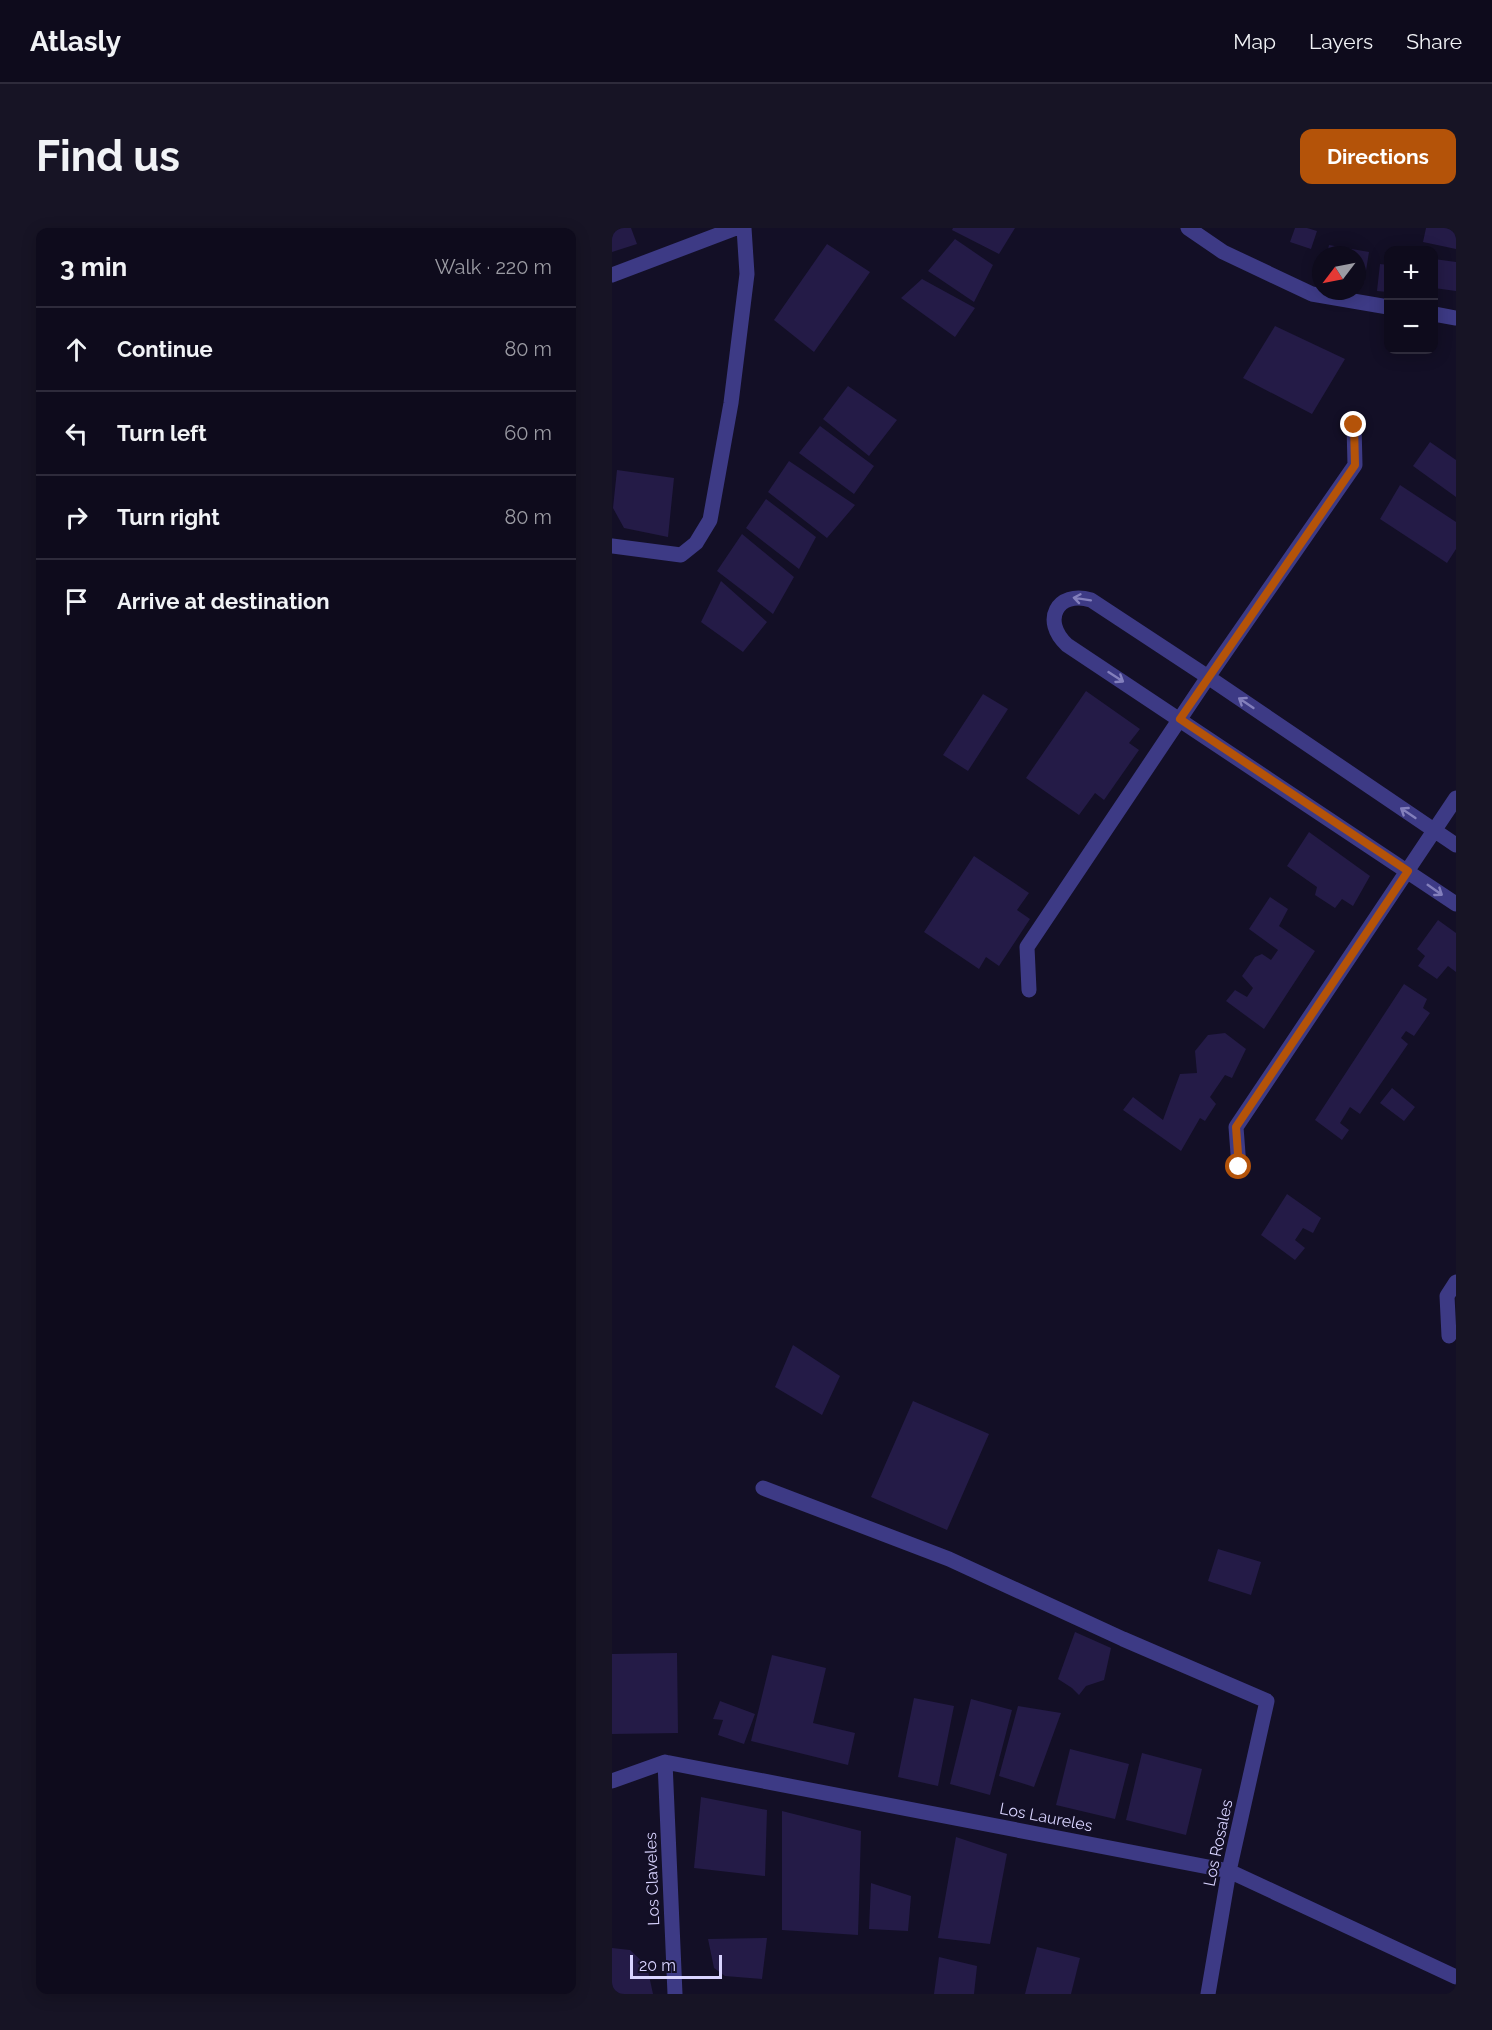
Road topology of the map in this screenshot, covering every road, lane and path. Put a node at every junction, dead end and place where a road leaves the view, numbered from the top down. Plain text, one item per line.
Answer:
1 (736, 228) edge
2 (744, 228) edge
3 (1188, 228) edge
4 (612, 275) edge
5 (1384, 306) edge
6 (1438, 315) edge
7 (1456, 318) edge
8 (1354, 425) dead end
9 (612, 546) edge
10 (1208, 677) junction
11 (1180, 719) junction
12 (1456, 798) edge
13 (1434, 831) junction
14 (1456, 846) edge
15 (1408, 871) junction
16 (1456, 904) edge
17 (1029, 990) dead end
18 (1239, 1167) dead end
19 (1456, 1282) edge
20 (1449, 1336) dead end
21 (763, 1488) dead end
22 (665, 1762) junction
23 (612, 1781) edge
24 (1229, 1871) junction
25 (1456, 1977) edge
26 (675, 1994) edge
27 (1208, 1994) edge

1 - 4 street
2 - 9 street
3 - 5 street
6 - 7 street
8 - 10 street
10 - 11 street
10 -> 11 street
13 -> 10 street
11 - 15 street
11 - 17 street
12 - 13 street
13 - 14 street
13 - 15 street
15 -> 16 street
15 - 18 street
19 - 20 street
21 - 24 street, Los Rosales
22 - 23 street
22 - 24 street, Los Laureles
22 - 26 street, Los Claveles
24 - 25 street, Los Laureles
24 - 27 street, Los Rosales

